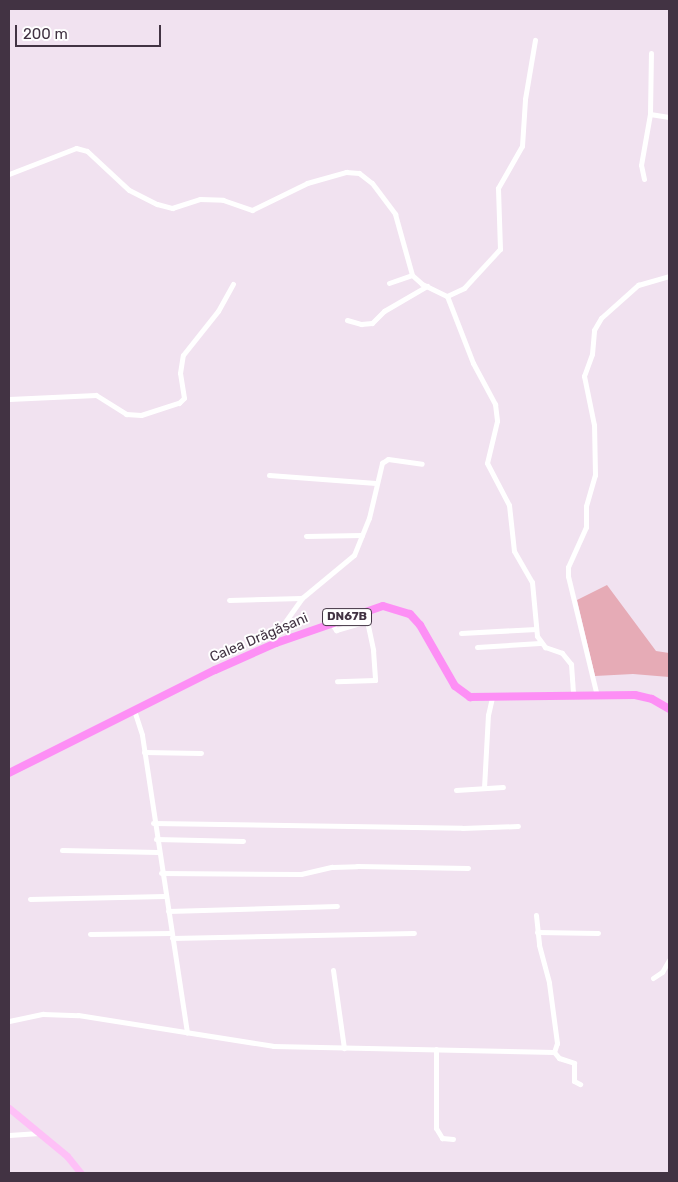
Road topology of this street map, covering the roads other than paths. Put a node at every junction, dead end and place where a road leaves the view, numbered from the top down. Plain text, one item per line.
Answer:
1 (535, 40) dead end
2 (651, 53) dead end
3 (650, 114) junction
4 (669, 117) edge
5 (9, 174) edge
6 (644, 179) dead end
7 (412, 275) junction
8 (669, 276) edge
9 (233, 284) dead end
10 (389, 284) dead end
11 (427, 286) junction
12 (447, 296) junction
13 (347, 320) dead end
14 (9, 399) edge
15 (422, 464) dead end
16 (269, 476) dead end
17 (376, 483) junction
18 (362, 535) junction
19 (306, 536) dead end
20 (302, 598) junction
21 (229, 600) dead end
22 (330, 623) junction
23 (536, 629) junction
24 (461, 633) dead end
25 (276, 643) junction
26 (540, 643) junction
27 (477, 647) dead end
28 (338, 681) dead end
29 (573, 696) junction
30 (597, 696) junction
31 (492, 698) junction
32 (669, 709) edge
33 (134, 710) junction
34 (144, 752) junction
35 (201, 753) dead end
36 (9, 773) edge
37 (503, 787) dead end
38 (484, 788) junction
39 (456, 790) dead end
40 (153, 823) junction
41 (518, 826) dead end
42 (156, 839) junction
43 (243, 841) dead end
44 (62, 850) dead end
45 (158, 852) junction
46 (468, 868) dead end
47 (161, 873) junction
48 (165, 896) junction
49 (30, 899) dead end
50 (337, 906) dead end
51 (168, 911) junction
52 (536, 915) dead end
53 (537, 932) junction
54 (414, 933) dead end
55 (598, 933) dead end
56 (90, 934) dead end
57 (172, 936) junction
58 (669, 960) edge
59 (333, 970) dead end
60 (653, 978) dead end
61 (9, 1021) edge
62 (186, 1033) junction
63 (344, 1048) junction
64 (436, 1049) junction
65 (554, 1052) junction
66 (580, 1084) dead end
67 (9, 1108) edge
68 (39, 1133) junction
69 (9, 1135) edge
70 (453, 1139) dead end
71 (81, 1173) edge

1 - 12 street
2 - 3 street
3 - 4 street
3 - 6 street
5 - 7 street
7 - 10 street
7 - 11 street
8 - 30 street
9 - 14 street
11 - 12 street
11 - 13 street
12 - 23 street
15 - 17 street
16 - 17 street
17 - 18 street
18 - 19 street
18 - 20 street
20 - 21 street
20 - 25 street
22 - 25 main road, Calea Drăgășani / DN67B
22 - 28 street
22 - 31 main road, Calea Drăgășani / DN67B
23 - 24 street
23 - 26 street
25 - 33 main road, Calea Drăgășani / DN67B
26 - 27 street
26 - 29 street
29 - 30 main road, Calea Drăgășani / DN67B
29 - 31 main road, Calea Drăgășani / DN67B
30 - 32 main road, Calea Drăgășani / DN67B
31 - 38 street
33 - 34 street
33 - 36 main road, Calea Drăgășani / DN67B
34 - 35 street
34 - 40 street
37 - 38 street
38 - 39 street
40 - 41 street
40 - 42 street
42 - 43 street
42 - 45 street
44 - 45 street
45 - 47 street
46 - 47 street
47 - 48 street
48 - 49 street
48 - 51 street
50 - 51 street
51 - 57 street
52 - 53 street
53 - 55 street
53 - 65 street
54 - 57 street
56 - 57 street
57 - 62 street
58 - 60 street
59 - 63 street
61 - 62 street
62 - 63 street
63 - 64 street
64 - 65 street
64 - 70 street
65 - 66 street
67 - 68 street
68 - 69 street
68 - 71 street

